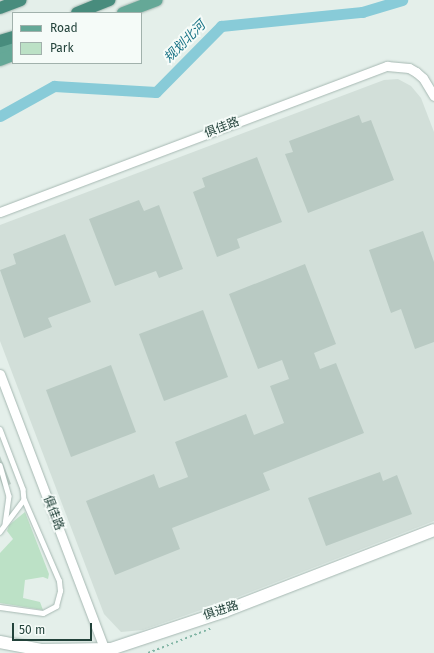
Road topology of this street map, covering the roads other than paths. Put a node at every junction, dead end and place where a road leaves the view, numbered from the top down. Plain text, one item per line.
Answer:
1 (21, 0) edge
2 (110, 0) edge
3 (157, 0) edge
4 (0, 8) edge
5 (80, 12) edge
6 (126, 12) edge
7 (12, 37) edge
8 (0, 41) edge
9 (0, 48) edge
10 (12, 49) edge
11 (12, 55) edge
12 (0, 60) edge
13 (434, 96) edge
14 (0, 212) edge
15 (0, 374) edge
16 (0, 429) edge
17 (0, 465) edge
18 (24, 500) junction
19 (5, 526) junction
20 (434, 530) edge
21 (0, 532) edge
22 (0, 607) edge
23 (0, 642) edge
24 (105, 651) edge

1 - 4 highway
2 - 5 highway
3 - 6 main road
7 - 8 highway
9 - 10 main road
11 - 12 main road
13 - 14 street, 俱佳路
15 - 24 street, 俱佳路
16 - 18 lane
17 - 19 lane
18 - 19 lane
18 - 22 lane
19 - 21 lane
20 - 24 street, 俱进路
23 - 24 street, 俱进路

